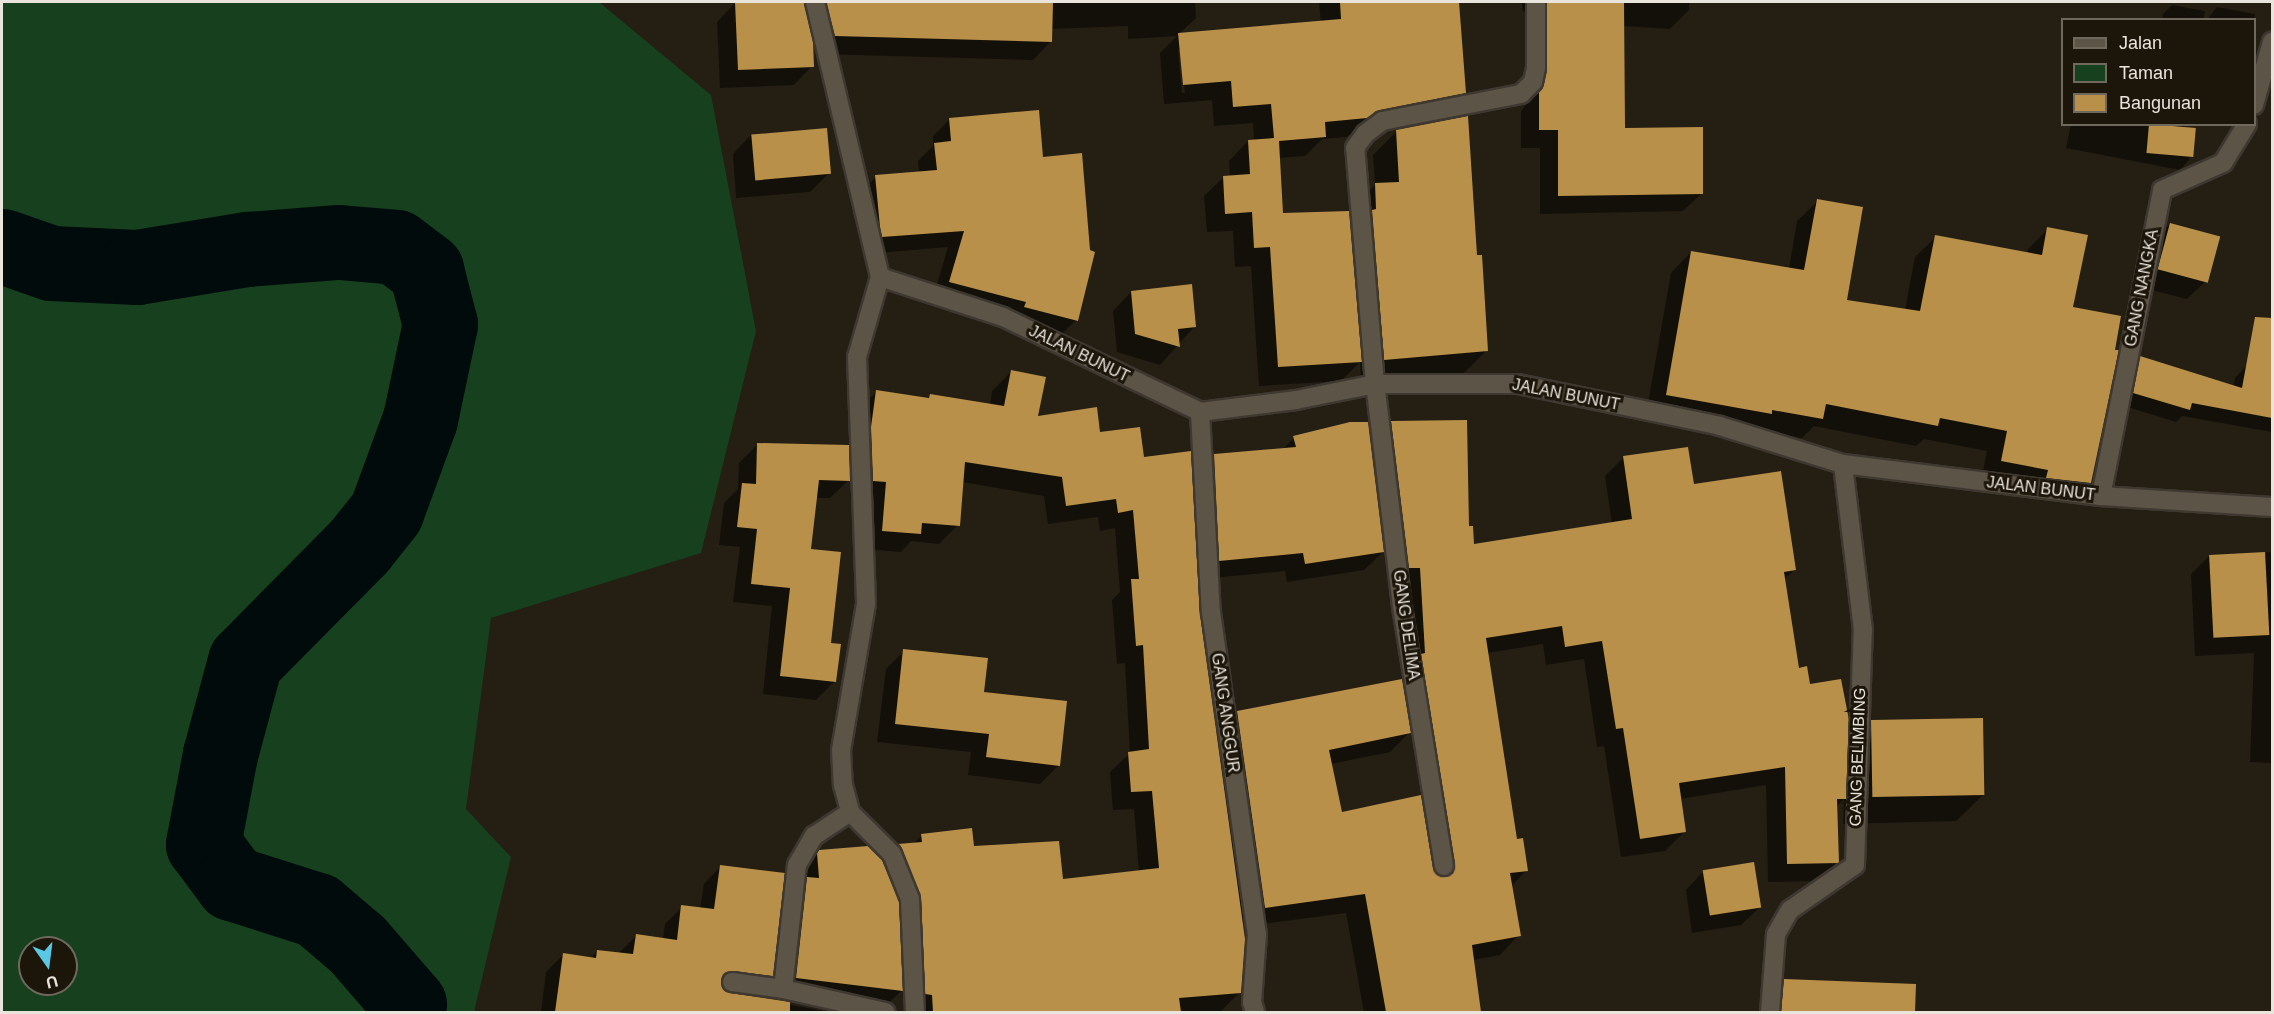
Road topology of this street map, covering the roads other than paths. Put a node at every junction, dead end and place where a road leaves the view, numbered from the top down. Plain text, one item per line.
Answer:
1 (815, 2) edge
2 (1536, 2) edge
3 (2272, 42) edge
4 (2256, 98) edge
5 (2246, 126) edge
6 (880, 277) junction
7 (1375, 384) junction
8 (1200, 412) junction
9 (1843, 464) junction
10 (2101, 496) junction
11 (2272, 507) edge
12 (850, 812) junction
13 (1444, 866) dead end
14 (732, 982) dead end
15 (783, 989) junction
16 (885, 1012) edge
17 (915, 1012) edge
18 (1255, 1012) edge
19 (1770, 1012) edge

1 - 6 street
2 - 7 street, GANG DELIMA
3 - 4 street
5 - 10 street, GANG NANGKA
6 - 8 street, JALAN BUNUT
6 - 12 street
7 - 8 street, JALAN BUNUT
7 - 9 street, JALAN BUNUT
7 - 13 street, GANG DELIMA
8 - 18 street, GANG ANGGUR
9 - 10 street, JALAN BUNUT
9 - 19 street, GANG BELIMBING
10 - 11 street, JALAN BUNUT
12 - 15 street
12 - 17 street
14 - 15 street
15 - 16 street

